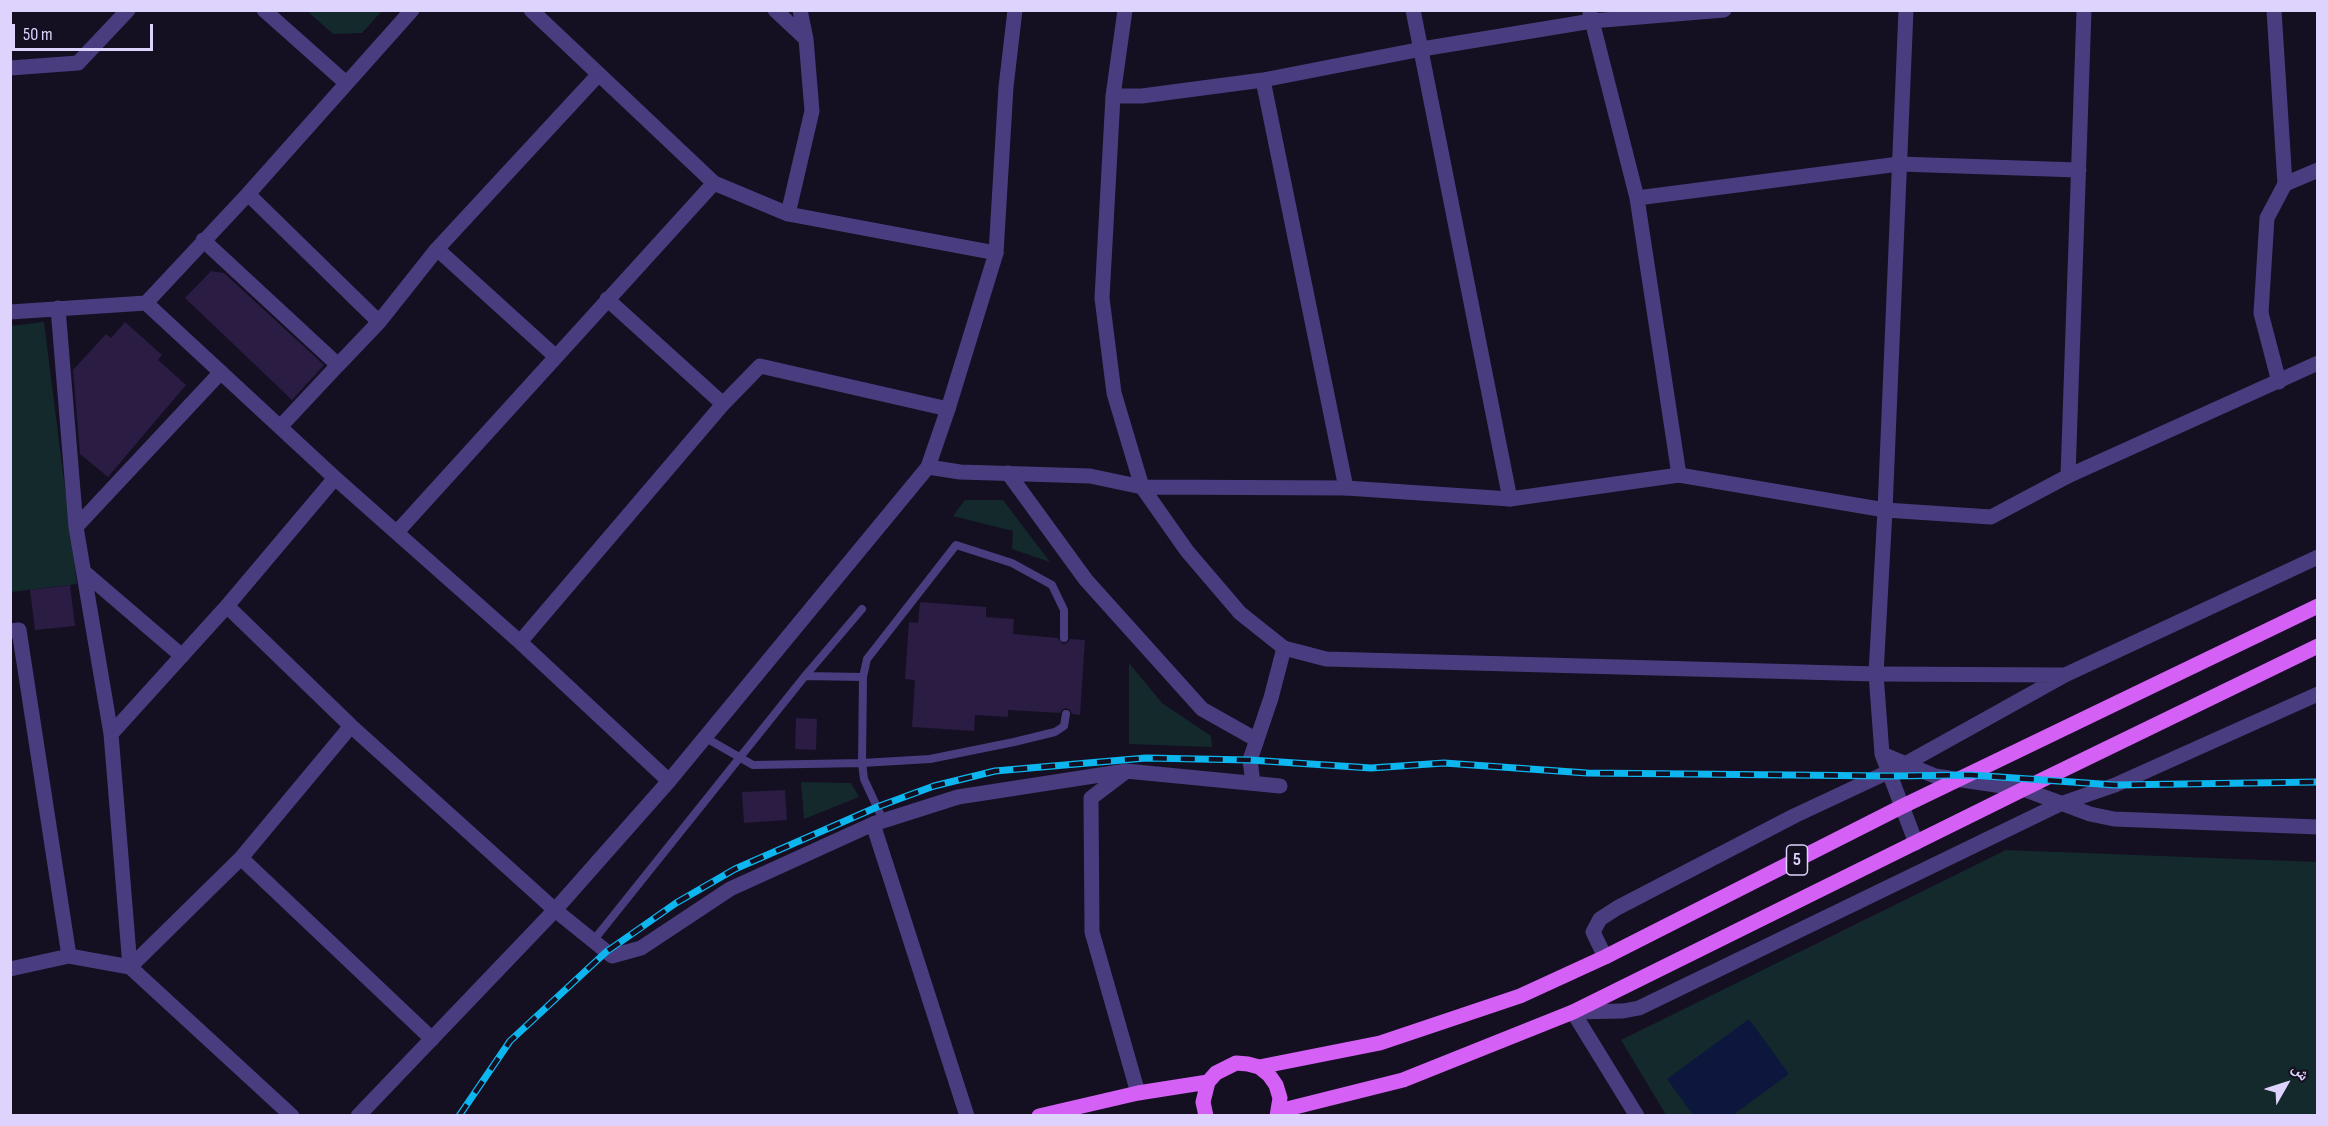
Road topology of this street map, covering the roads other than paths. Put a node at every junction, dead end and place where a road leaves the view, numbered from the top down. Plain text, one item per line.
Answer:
1 (128, 10) edge
2 (264, 10) edge
3 (412, 10) edge
4 (531, 10) edge
5 (775, 10) edge
6 (800, 10) edge
7 (1015, 10) edge
8 (1125, 10) edge
9 (1413, 10) edge
10 (1724, 10) edge
11 (1906, 10) edge
12 (2084, 10) edge
13 (2274, 10) edge
14 (1591, 16) edge
15 (806, 39) junction
16 (1422, 49) junction
17 (10, 68) edge
18 (599, 74) junction
19 (1263, 80) junction
20 (346, 82) junction
21 (1113, 96) junction
22 (1899, 164) junction
23 (2079, 170) junction
24 (2318, 170) edge
25 (714, 183) junction
26 (2285, 184) junction
27 (248, 194) junction
28 (1637, 198) junction
29 (788, 214) junction
30 (203, 240) junction
31 (437, 249) junction
32 (996, 253) junction
33 (607, 299) junction
34 (146, 303) junction
35 (58, 308) junction
36 (10, 312) edge
37 (379, 322) junction
38 (555, 356) junction
39 (2318, 363) edge
40 (338, 365) junction
41 (221, 372) junction
42 (2279, 381) junction
43 (723, 404) junction
44 (948, 409) junction
45 (280, 427) junction
46 (928, 467) junction
47 (1008, 473) junction
48 (1679, 475) junction
49 (2068, 476) junction
50 (335, 478) junction
51 (1142, 487) junction
52 (1346, 488) junction
53 (1510, 499) junction
54 (1886, 510) junction
55 (76, 527) junction
56 (397, 532) junction
57 (2318, 557) edge
58 (84, 572) junction
59 (227, 606) junction
60 (2318, 606) edge
61 (862, 609) dead end
62 (10, 632) edge
63 (1064, 638) dead end
64 (520, 642) junction
65 (2318, 646) edge
66 (1284, 648) junction
67 (182, 656) junction
68 (1876, 674) junction
69 (2065, 675) junction
70 (805, 676) junction
71 (863, 678) junction
72 (2318, 694) edge
73 (1066, 714) dead end
74 (351, 726) junction
75 (111, 734) junction
76 (706, 738) junction
77 (1257, 740) junction
78 (1882, 754) junction
79 (740, 758) junction
80 (862, 763) junction
81 (1905, 764) junction
82 (1126, 771) junction
83 (1888, 772) junction
84 (1959, 780) junction
85 (669, 781) junction
86 (1253, 783) junction
87 (1280, 786) dead end
88 (2023, 789) junction
89 (2060, 804) junction
90 (1901, 807) junction
91 (878, 822) junction
92 (2318, 827) edge
93 (1916, 843) junction
94 (242, 858) junction
95 (555, 910) junction
96 (593, 941) junction
97 (69, 956) junction
98 (1605, 957) junction
99 (130, 967) junction
100 (10, 969) edge
101 (1573, 1012) junction
102 (432, 1039) junction
103 (1259, 1067) junction
104 (1208, 1082) junction
105 (1138, 1093) junction
106 (1278, 1113) edge
107 (292, 1116) edge
108 (358, 1116) edge
109 (966, 1116) edge
110 (1039, 1116) edge
111 (1206, 1116) edge
112 (1637, 1116) edge

1 - 17 street
2 - 20 street
3 - 20 street
4 - 18 street
5 - 15 street
6 - 15 street
7 - 32 street
8 - 21 street
9 - 16 street
10 - 14 street
11 - 22 street
12 - 23 street
13 - 26 street
14 - 16 street
14 - 28 street
15 - 29 street
16 - 19 street
16 - 53 street
18 - 25 street
18 - 31 street
19 - 21 street
19 - 52 street
20 - 27 street
21 - 51 street
22 - 23 street
22 - 28 street
22 - 54 street
23 - 49 street
24 - 26 street
25 - 29 street
25 - 33 street
26 - 42 street
27 - 30 street
27 - 37 street
28 - 48 street
29 - 32 street
30 - 34 street
30 - 40 street
31 - 37 street
31 - 38 street
32 - 44 street
33 - 38 street
33 - 43 street
34 - 35 street
34 - 41 street
35 - 36 street
35 - 55 street
37 - 40 street
38 - 56 street
39 - 42 street
40 - 45 street
41 - 45 street
41 - 55 street
42 - 49 street
43 - 44 street
43 - 64 street
44 - 46 street
45 - 50 street
46 - 47 street
46 - 76 street
47 - 51 street
47 - 77 street
48 - 53 street
48 - 54 street
49 - 54 street
50 - 56 street
50 - 59 street
51 - 52 street
51 - 66 street
52 - 53 street
54 - 68 street
55 - 58 street
56 - 64 street
57 - 69 street
58 - 67 street
58 - 75 street
59 - 67 street
59 - 74 street
60 - 84 main road, 5
61 - 70 lane
62 - 97 street
63 - 71 lane
64 - 85 street
65 - 88 main road, 5
66 - 68 street
66 - 77 street
67 - 75 street
68 - 69 street
68 - 78 street
69 - 81 street
70 - 71 lane
70 - 79 lane
71 - 80 lane
72 - 89 street
73 - 80 lane
74 - 94 street
74 - 95 street
75 - 99 street
76 - 79 lane
76 - 85 street
77 - 86 street
78 - 81 street
78 - 83 street
79 - 80 lane
79 - 96 lane
80 - 91 lane
81 - 83 street
81 - 84 street
82 - 86 street
82 - 91 street
82 - 105 street
83 - 90 street
83 - 98 street
84 - 88 street
84 - 90 main road, 5
85 - 95 street
86 - 87 street
88 - 89 street
88 - 93 main road, 5
89 - 92 street
89 - 101 street
90 - 93 street
90 - 98 main road, 5
91 - 96 street
91 - 109 street
93 - 101 main road, 5
94 - 99 street
94 - 102 street
95 - 96 street
95 - 102 street
97 - 99 street
97 - 100 street
98 - 103 main road, 5
99 - 107 street
101 - 106 main road, 5
101 - 112 street
102 - 108 street
103 - 104 main road
103 - 106 main road
104 - 105 main road
104 - 111 main road
105 - 110 main road

